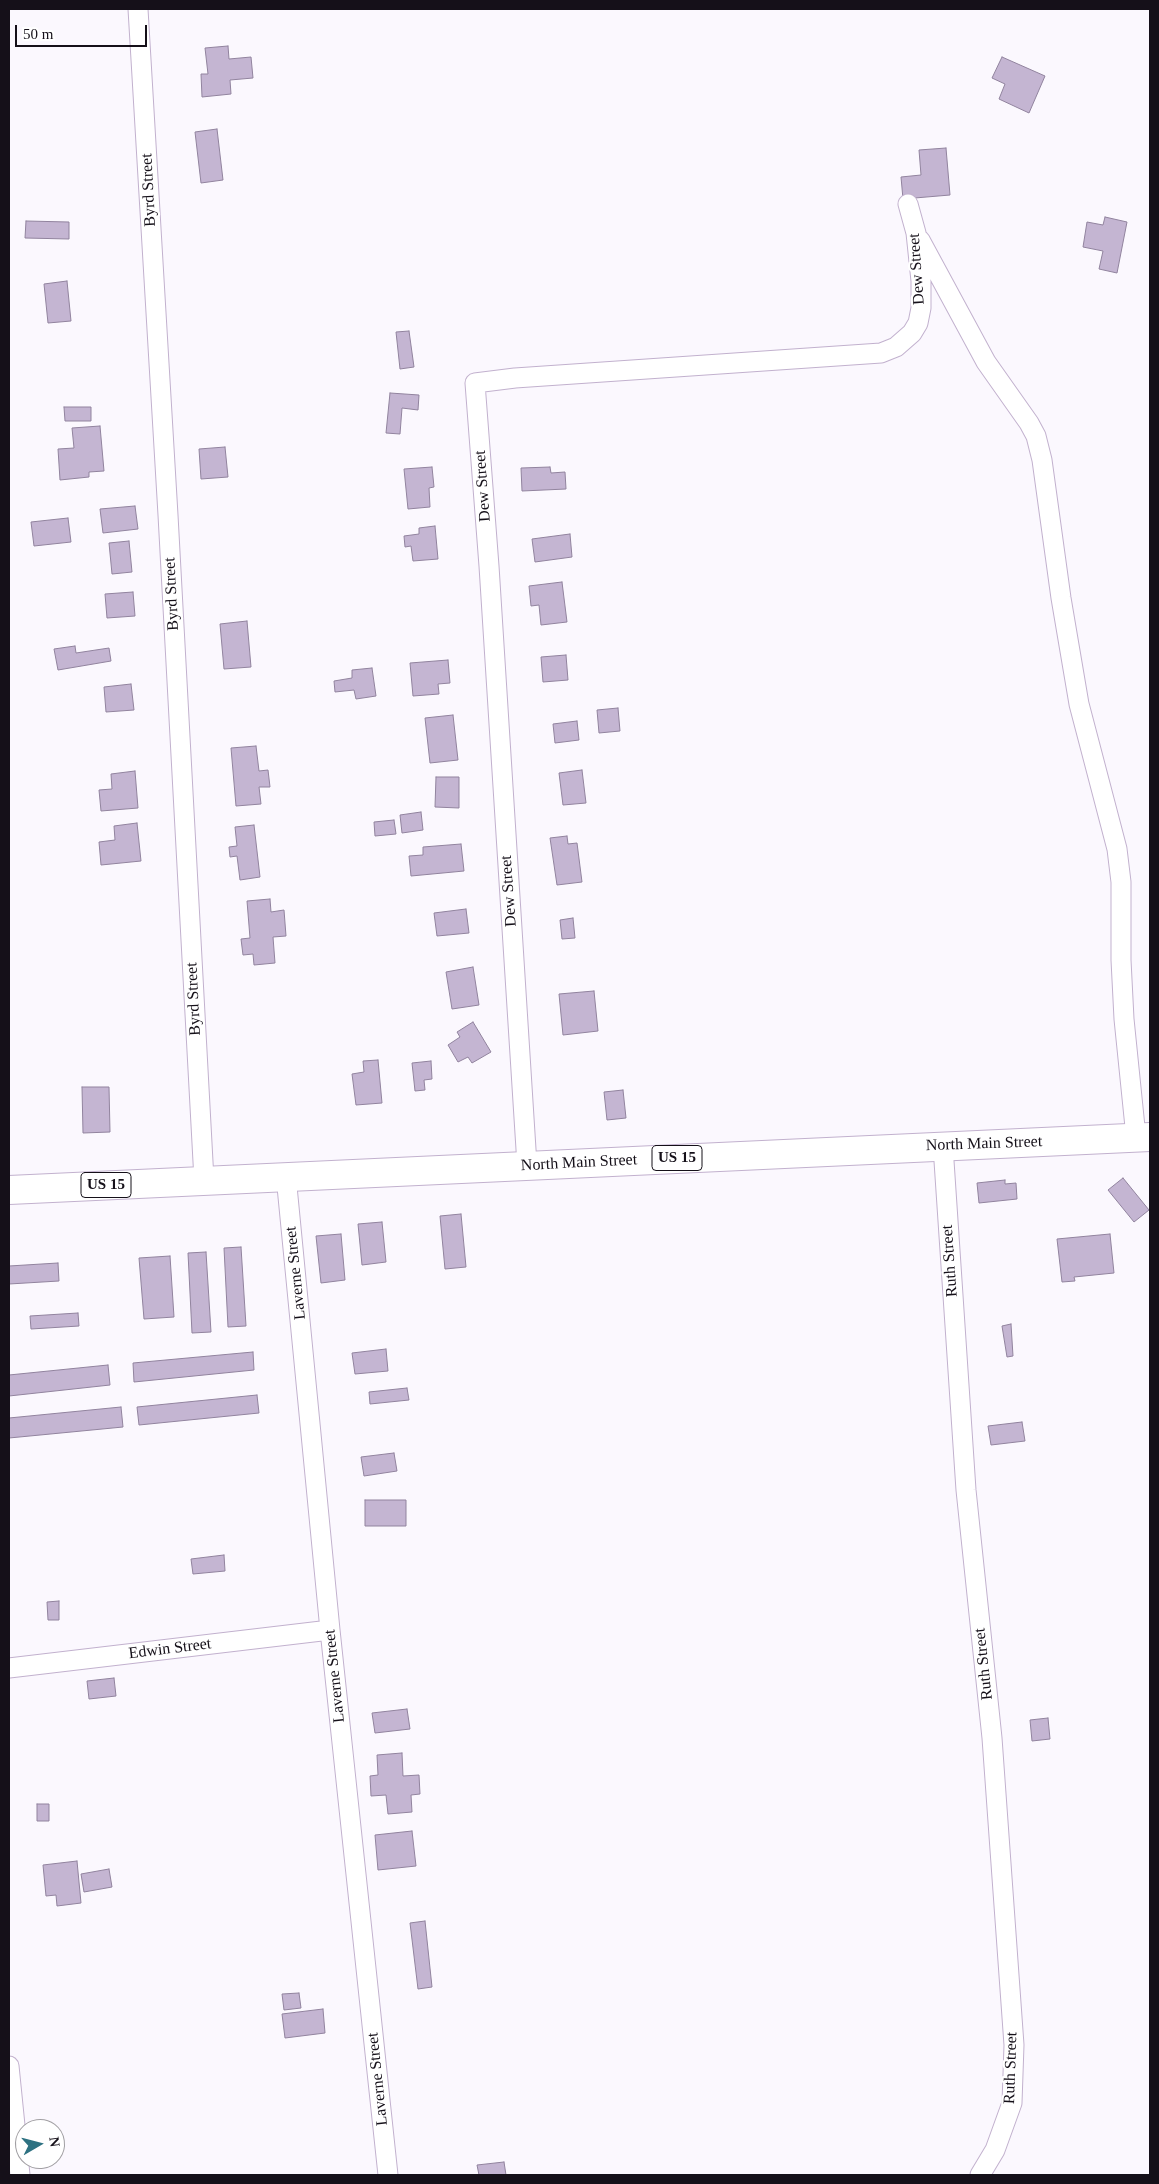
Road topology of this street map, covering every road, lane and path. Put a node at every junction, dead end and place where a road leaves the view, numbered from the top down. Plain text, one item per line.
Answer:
1 (138, 9) edge
2 (908, 204) dead end
3 (916, 232) junction
4 (1143, 1137) edge
5 (942, 1146) junction
6 (527, 1165) junction
7 (286, 1176) junction
8 (204, 1180) junction
9 (9, 1190) edge
10 (330, 1630) junction
11 (9, 1668) edge
12 (9, 2066) edge
13 (20, 2175) edge
14 (388, 2175) edge
15 (980, 2175) edge

1 - 8 street, Byrd Street
2 - 3 street, Dew Street
3 - 4 street
3 - 6 street, Dew Street
4 - 5 main road, North Main Street / US 15
5 - 6 main road, North Main Street / US 15
5 - 15 street, Ruth Street
6 - 7 main road, North Main Street / US 15
7 - 8 main road, North Main Street / US 15
7 - 10 street, Laverne Street
8 - 9 main road, North Main Street / US 15
10 - 11 street, Edwin Street
10 - 14 street, Laverne Street
12 - 13 street

